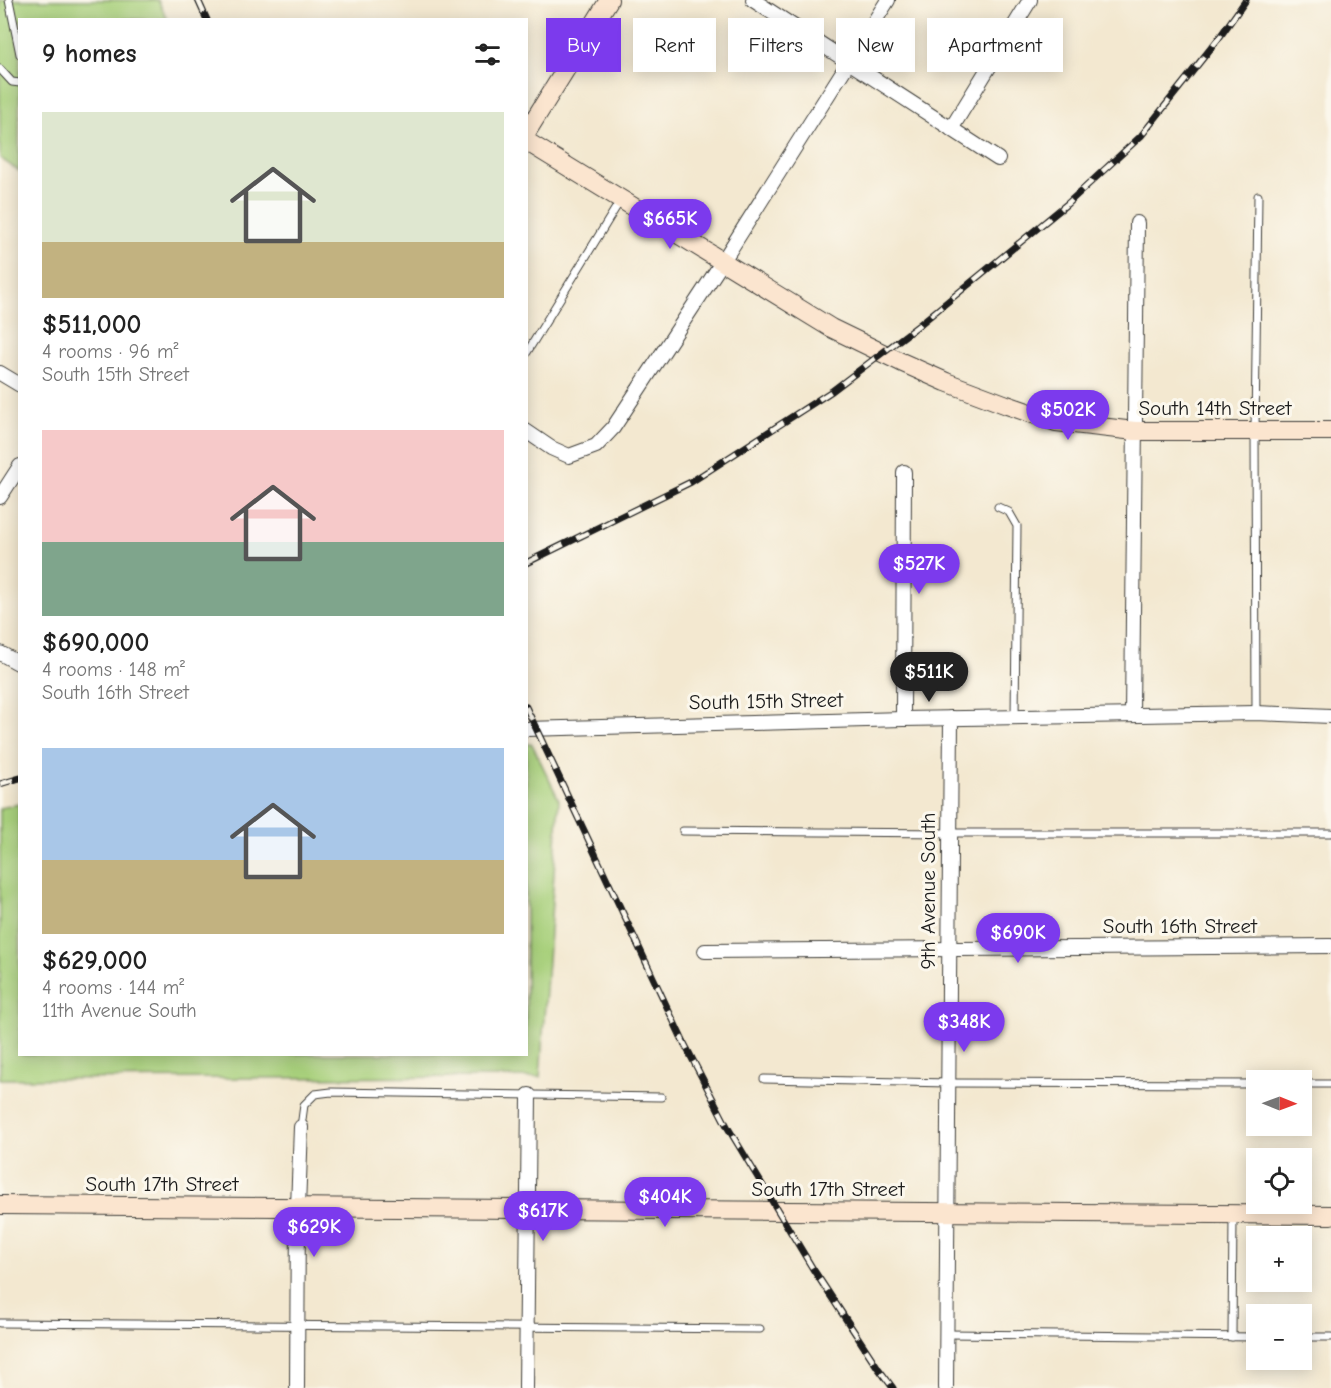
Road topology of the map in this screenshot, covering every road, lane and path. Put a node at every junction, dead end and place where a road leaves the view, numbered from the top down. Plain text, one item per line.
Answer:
1 (9, 0) edge
2 (609, 0) edge
3 (753, 0) edge
4 (888, 0) edge
5 (1030, 0) edge
6 (877, 18) edge
7 (18, 44) edge
8 (836, 54) edge
9 (0, 69) edge
10 (843, 72) edge
11 (864, 72) edge
12 (18, 83) edge
13 (951, 129) junction
14 (528, 130) edge
15 (528, 142) edge
16 (998, 159) dead end
17 (1258, 195) dead end
18 (621, 199) junction
19 (1137, 223) dead end
20 (723, 261) junction
21 (528, 351) edge
22 (0, 373) edge
23 (18, 384) edge
24 (1135, 431) junction
25 (1255, 431) junction
26 (1331, 431) edge
27 (528, 432) edge
28 (18, 469) edge
29 (904, 472) dead end
30 (0, 497) edge
31 (998, 507) dead end
32 (0, 653) edge
33 (18, 663) edge
34 (1256, 713) junction
35 (1132, 715) junction
36 (1331, 716) edge
37 (1015, 717) junction
38 (951, 718) junction
39 (903, 719) junction
40 (528, 729) edge
41 (683, 831) dead end
42 (950, 833) junction
43 (1331, 833) edge
44 (1331, 946) edge
45 (949, 949) junction
46 (705, 951) dead end
47 (764, 1078) dead end
48 (948, 1083) junction
49 (1246, 1084) edge
50 (1312, 1084) edge
51 (1331, 1084) edge
52 (529, 1095) junction
53 (661, 1097) dead end
54 (302, 1127) joint
55 (0, 1205) edge
56 (298, 1207) junction
57 (528, 1209) junction
58 (947, 1212) junction
59 (1233, 1214) junction
60 (1331, 1215) edge
61 (0, 1323) edge
62 (297, 1325) junction
63 (526, 1328) junction
64 (760, 1329) dead end
65 (946, 1334) junction
66 (1232, 1337) junction
67 (1246, 1337) edge
68 (1312, 1337) edge
69 (1331, 1337) edge
70 (297, 1388) edge
71 (526, 1388) edge
72 (946, 1388) edge

1 - 7 lane
2 - 14 street
3 - 8 street
4 - 6 street
5 - 13 street
9 - 12 lane
10 - 20 street
11 - 13 street
13 - 16 street
15 - 18 street, South 14th Street
17 - 25 lane
18 - 20 street, South 14th Street
18 - 21 lane
19 - 24 street
20 - 24 street, South 14th Street
20 - 27 street
22 - 23 street
24 - 25 street, South 14th Street
24 - 35 street
25 - 26 street, South 14th Street
25 - 34 lane
28 - 30 street
29 - 39 street
31 - 37 lane
32 - 33 street
34 - 35 street, South 15th Street
34 - 36 street, South 15th Street
35 - 37 street, South 15th Street
37 - 38 street, South 15th Street
38 - 39 street, South 15th Street
38 - 42 street, 9th Avenue South
39 - 40 street, South 15th Street
41 - 42 lane
42 - 43 lane
42 - 45 street, 9th Avenue South
44 - 45 street, South 16th Street
45 - 46 street, South 16th Street
45 - 48 street, 9th Avenue South
47 - 48 lane
48 - 49 lane
48 - 58 street, 9th Avenue South
50 - 51 lane
52 - 53 lane
52 - 54 lane
52 - 57 street
54 - 56 street
55 - 56 street, South 17th Street
56 - 57 street, South 17th Street
56 - 62 street
57 - 58 street, South 17th Street
57 - 63 street
58 - 59 street, South 17th Street
58 - 65 street, 9th Avenue South
59 - 60 street, South 17th Street
59 - 66 lane
61 - 62 lane
62 - 63 lane
62 - 70 street
63 - 64 lane
63 - 71 street
65 - 66 lane
65 - 72 street, 9th Avenue South
66 - 67 lane
68 - 69 lane

